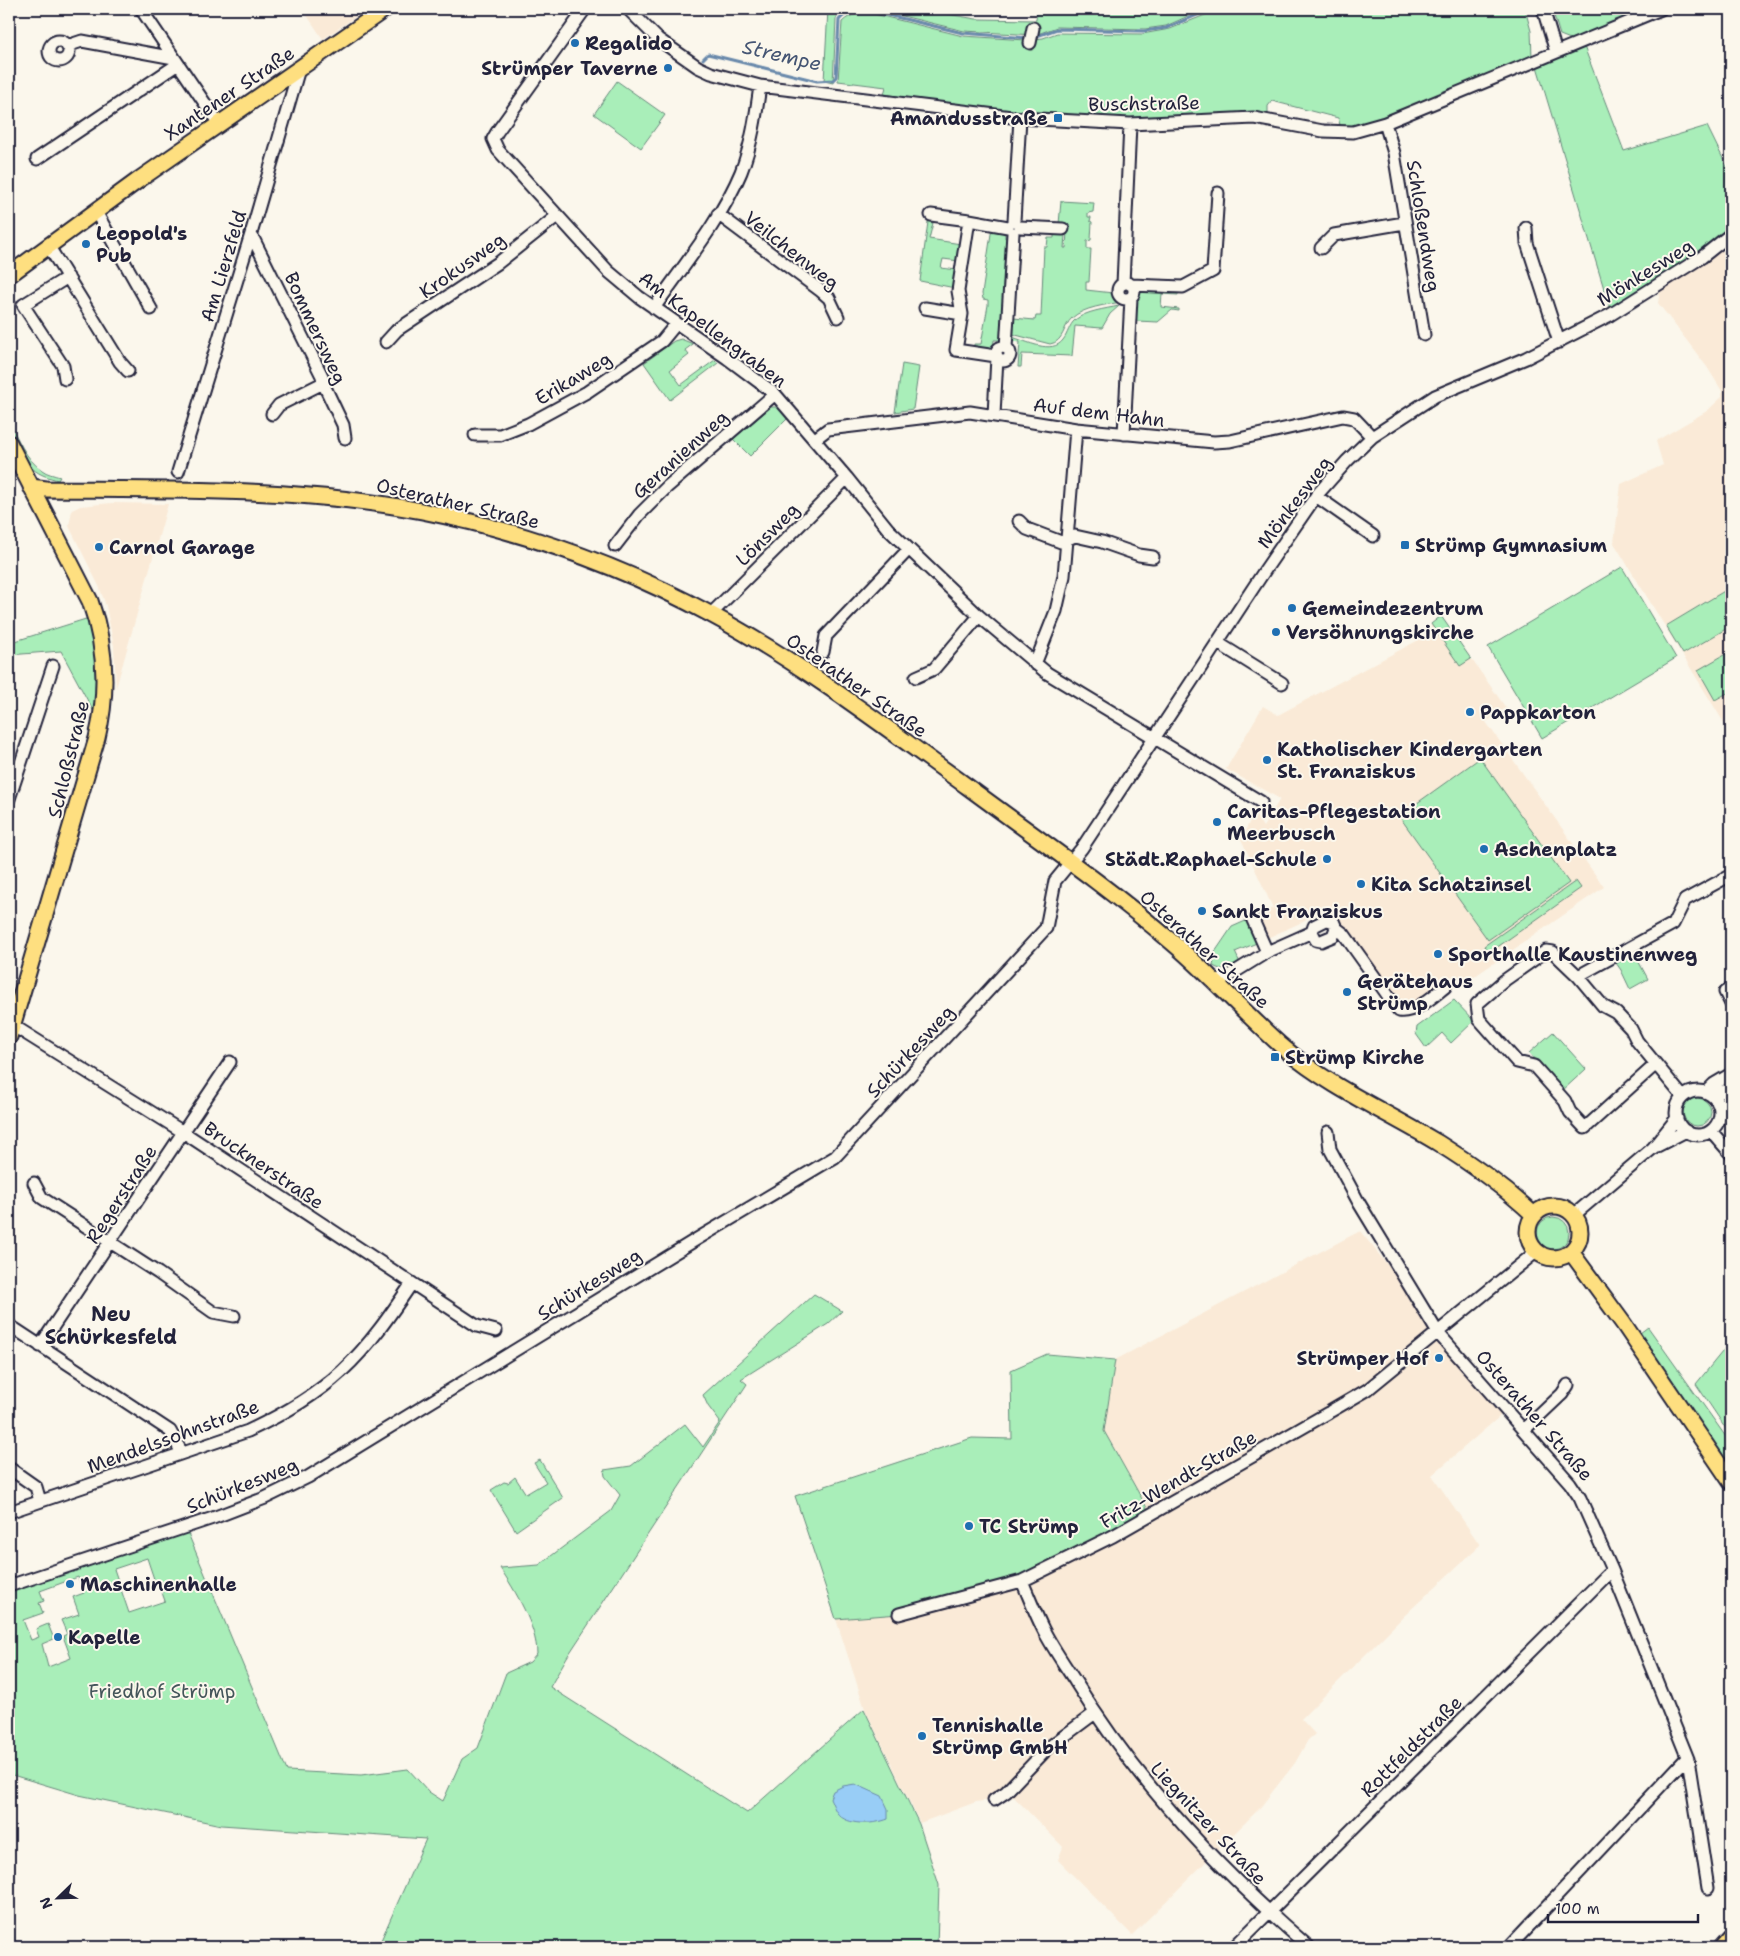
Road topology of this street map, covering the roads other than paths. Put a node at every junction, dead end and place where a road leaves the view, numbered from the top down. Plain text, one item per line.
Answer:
1 (141, 9) edge
2 (385, 9) edge
3 (585, 9) edge
4 (628, 9) edge
5 (1543, 9) edge
6 (1661, 9) edge
7 (1033, 28) dead end
8 (1030, 43) dead end
9 (67, 46) dead end
10 (1556, 52) junction
11 (176, 61) junction
12 (299, 69) junction
13 (760, 86) junction
14 (1020, 118) junction
15 (219, 124) junction
16 (1130, 124) junction
17 (1385, 124) junction
18 (37, 159) dead end
19 (1218, 193) dead end
20 (96, 212) junction
21 (718, 214) junction
22 (931, 215) dead end
23 (557, 216) junction
24 (969, 220) junction
25 (1404, 223) junction
26 (1014, 227) junction
27 (1526, 228) dead end
28 (1063, 229) dead end
29 (251, 234) junction
30 (1731, 234) edge
31 (49, 247) junction
32 (1321, 248) dead end
33 (9, 275) edge
34 (68, 278) junction
35 (1127, 284) junction
36 (654, 308) junction
37 (925, 308) dead end
38 (151, 309) dead end
39 (962, 314) junction
40 (838, 317) dead end
41 (676, 324) junction
42 (1424, 335) dead end
43 (386, 342) dead end
44 (1559, 342) junction
45 (997, 356) junction
46 (128, 371) dead end
47 (65, 379) dead end
48 (323, 383) junction
49 (774, 394) junction
50 (272, 414) dead end
51 (994, 415) junction
52 (1076, 429) junction
53 (1124, 434) junction
54 (475, 435) dead end
55 (1372, 437) junction
56 (345, 438) dead end
57 (814, 439) junction
58 (9, 443) edge
59 (178, 472) dead end
60 (847, 478) junction
61 (31, 487) junction
62 (1316, 496) junction
63 (1019, 521) dead end
64 (1372, 536) dead end
65 (1068, 539) junction
66 (615, 546) dead end
67 (909, 549) junction
68 (1153, 557) dead end
69 (711, 614) junction
70 (979, 616) junction
71 (1218, 643) junction
72 (823, 652) dead end
73 (1035, 664) junction
74 (53, 666) dead end
75 (916, 678) dead end
76 (1282, 683) dead end
77 (1155, 738) junction
78 (13, 768) edge
79 (9, 798) edge
80 (1261, 802) dead end
81 (1070, 862) junction
82 (1731, 875) edge
83 (1252, 918) dead end
84 (1267, 952) junction
85 (1578, 976) junction
86 (1217, 982) junction
87 (1445, 987) dead end
88 (1731, 989) edge
89 (1731, 1004) edge
90 (10, 1028) edge
91 (230, 1062) dead end
92 (1655, 1065) junction
93 (1731, 1074) edge
94 (1731, 1088) edge
95 (1709, 1094) junction
96 (1683, 1097) junction
97 (1731, 1099) edge
98 (1720, 1107) junction
99 (1677, 1118) junction
100 (1711, 1130) junction
101 (1686, 1131) junction
102 (183, 1132) junction
103 (1328, 1132) dead end
104 (1653, 1148) junction
105 (1731, 1154) edge
106 (34, 1183) dead end
107 (1534, 1215) junction
108 (1574, 1215) junction
109 (110, 1242) junction
110 (1537, 1251) junction
111 (1575, 1258) junction
112 (412, 1283) junction
113 (234, 1316) dead end
114 (9, 1325) edge
115 (496, 1331) dead end
116 (1438, 1333) junction
117 (40, 1346) junction
118 (1568, 1385) dead end
119 (1524, 1430) junction
120 (182, 1453) junction
121 (9, 1468) edge
122 (1731, 1482) edge
123 (40, 1501) junction
124 (9, 1512) edge
125 (1612, 1570) junction
126 (1022, 1581) junction
127 (9, 1586) edge
128 (899, 1614) dead end
129 (1095, 1713) junction
130 (1688, 1759) junction
131 (994, 1800) dead end
132 (1708, 1888) dead end
133 (1269, 1912) junction
134 (1731, 1937) edge
135 (1234, 1947) edge
136 (1309, 1947) edge
137 (1509, 1947) edge
138 (1722, 1947) edge

1 - 11 street
2 - 12 main road, Xantener Straße
3 - 23 street, Am Kapellengraben
4 - 13 street, Buschstraße
5 - 10 street
6 - 10 street, Buschstraße
7 - 8 street
9 - 11 street
10 - 17 street, Buschstraße
11 - 15 street
11 - 18 street
12 - 15 main road, Xantener Straße
12 - 29 street, Am Lierzfeld
13 - 14 street, Buschstraße
13 - 21 street
14 - 16 street, Buschstraße
14 - 26 street
15 - 20 main road, Xantener Straße
16 - 17 street, Buschstraße
16 - 35 street
17 - 25 street, Schloßendweg
19 - 35 street
20 - 31 main road, Xantener Straße
20 - 38 street
21 - 36 street
21 - 40 street, Veilchenweg
22 - 24 street
23 - 36 street, Am Kapellengraben
23 - 43 street, Krokusweg
24 - 26 street
24 - 39 street
25 - 32 street
25 - 42 street, Schloßendweg
26 - 28 street
26 - 45 street
27 - 44 street
29 - 48 street, Bommersweg
29 - 59 street, Am Lierzfeld
30 - 44 street, Mönkesweg
31 - 33 main road, Xantener Straße
31 - 34 street
34 - 46 street
34 - 47 street
35 - 53 street
36 - 41 street, Am Kapellengraben
37 - 39 street
39 - 45 street
41 - 49 street, Am Kapellengraben
41 - 54 street, Erikaweg
44 - 55 street, Mönkesweg
45 - 51 street
48 - 50 street
48 - 56 street, Bommersweg
49 - 57 street, Am Kapellengraben
49 - 66 street, Geranienweg
51 - 52 street, Auf dem Hahn
51 - 57 street, Auf dem Hahn
52 - 53 street, Auf dem Hahn
52 - 65 street
53 - 55 street, Auf dem Hahn
55 - 62 street, Mönkesweg
57 - 60 street, Am Kapellengraben
58 - 61 main road, Schloßstraße
60 - 67 street, Am Kapellengraben
60 - 69 street, Lönsweg
61 - 69 main road, Osterather Straße
61 - 90 main road, Schloßstraße
62 - 64 street
62 - 71 street, Mönkesweg
63 - 65 street
65 - 68 street
65 - 73 street
67 - 70 street, Am Kapellengraben
67 - 72 street
69 - 81 main road, Osterather Straße
70 - 73 street, Am Kapellengraben
70 - 75 street
71 - 76 street
71 - 77 street, Mönkesweg
73 - 77 street, Am Kapellengraben
74 - 78 street
77 - 80 street, Am Kapellengraben
77 - 81 street, Mönkesweg
78 - 79 street
81 - 86 main road, Osterather Straße
81 - 127 street, Schürkesweg
82 - 85 street
83 - 84 street
84 - 86 street
84 - 87 street
85 - 92 street
85 - 92 street
86 - 107 main road, Osterather Straße
88 - 89 street
90 - 102 street, Brucknerstraße
91 - 102 street, Regerstraße
92 - 96 street
93 - 95 street
94 - 95 street
95 - 96 street
95 - 98 street
96 - 99 street
97 - 98 street
98 - 100 street
99 - 101 street
99 - 104 street
100 - 101 street
100 - 105 street
101 - 104 street
102 - 109 street, Regerstraße
102 - 112 street, Brucknerstraße
103 - 116 street, Osterather Straße
104 - 108 street
106 - 109 street
107 - 108 main road
107 - 110 main road
108 - 111 main road
109 - 113 street
109 - 117 street, Regerstraße
110 - 111 main road
110 - 116 street, Fritz-Wendt-Straße
111 - 122 main road
112 - 115 street, Brucknerstraße
112 - 120 street, Mendelssohnstraße
114 - 117 street
116 - 119 street, Osterather Straße
116 - 126 street, Fritz-Wendt-Straße
117 - 120 street
118 - 119 street
119 - 125 street, Osterather Straße
120 - 123 street, Mendelssohnstraße
121 - 123 street
123 - 124 street, Mendelssohnstraße
125 - 130 street, Osterather Straße
125 - 133 street, Rottfeldstraße
126 - 128 street, Fritz-Wendt-Straße
126 - 129 street, Liegnitzer Straße
129 - 131 street
129 - 133 street, Liegnitzer Straße
130 - 132 street, Osterather Straße
130 - 137 street
133 - 135 street, Rottfeldstraße
133 - 136 street, Liegnitzer Straße
134 - 138 highway

